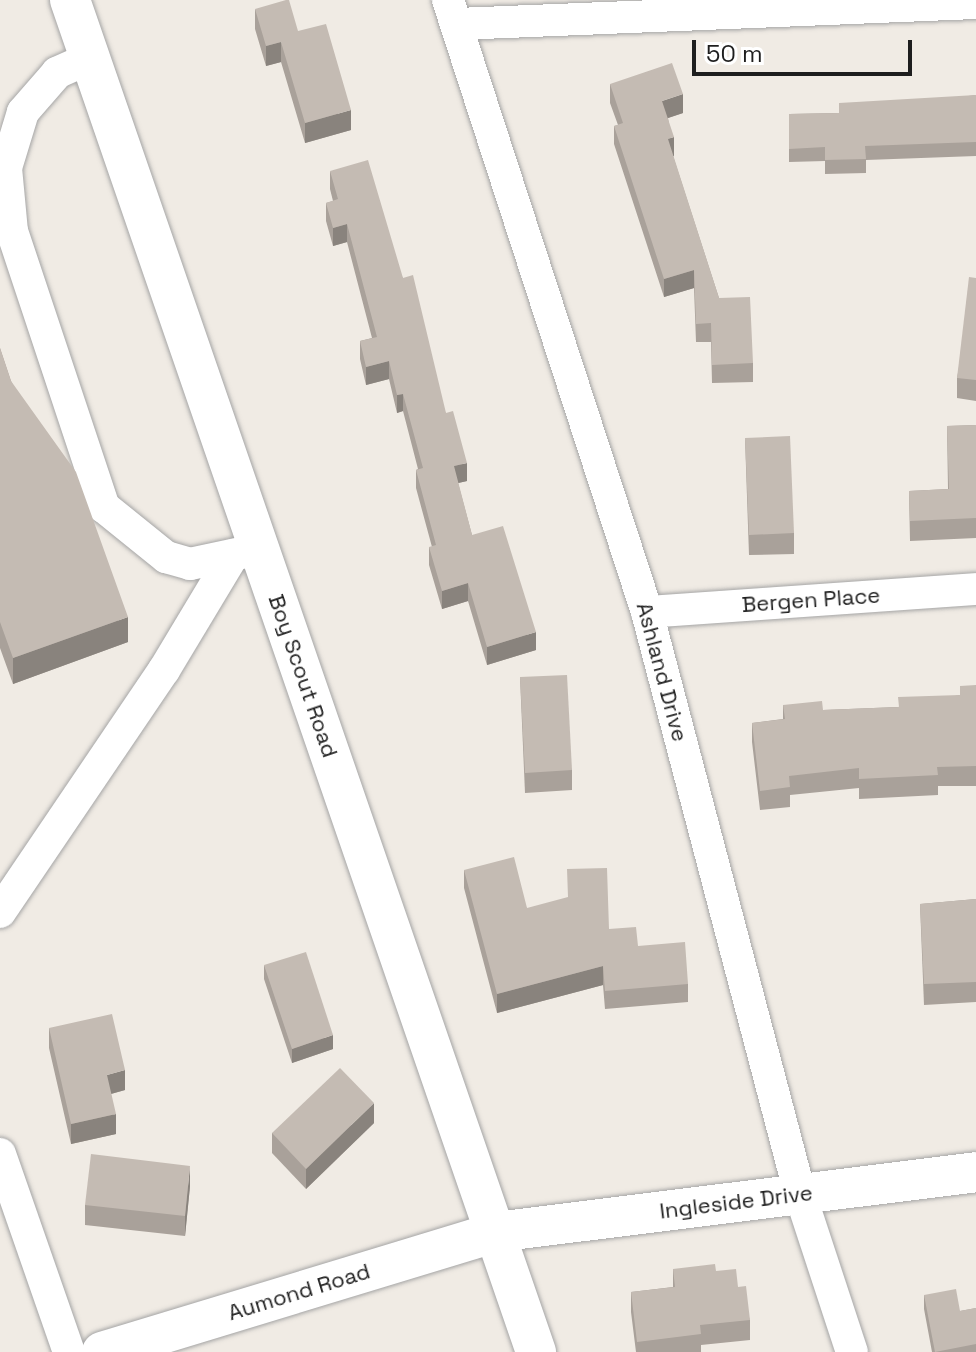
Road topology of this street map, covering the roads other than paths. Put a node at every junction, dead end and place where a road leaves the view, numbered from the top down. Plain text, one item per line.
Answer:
1 (70, 0) edge
2 (976, 3) edge
3 (453, 12) edge
4 (90, 58) junction
5 (246, 552) junction
6 (976, 589) edge
7 (647, 612) junction
8 (0, 912) edge
9 (0, 1154) edge
10 (976, 1172) edge
11 (800, 1194) junction
12 (496, 1232) junction
13 (69, 1352) edge
14 (102, 1352) edge
15 (536, 1352) edge
16 (852, 1352) edge

1 - 4 street, Boy Scout Road
2 - 3 street
3 - 7 street, Ashland Drive
4 - 5 street, Boy Scout Road
4 - 5 street
5 - 8 street
5 - 12 street, Boy Scout Road
6 - 7 street, Bergen Place
7 - 11 street, Ashland Drive
9 - 13 street
10 - 11 street, Ingleside Drive
11 - 12 street, Ingleside Drive
11 - 16 street, Ashland Drive
12 - 14 street, Aumond Road
12 - 15 street, Boy Scout Road

